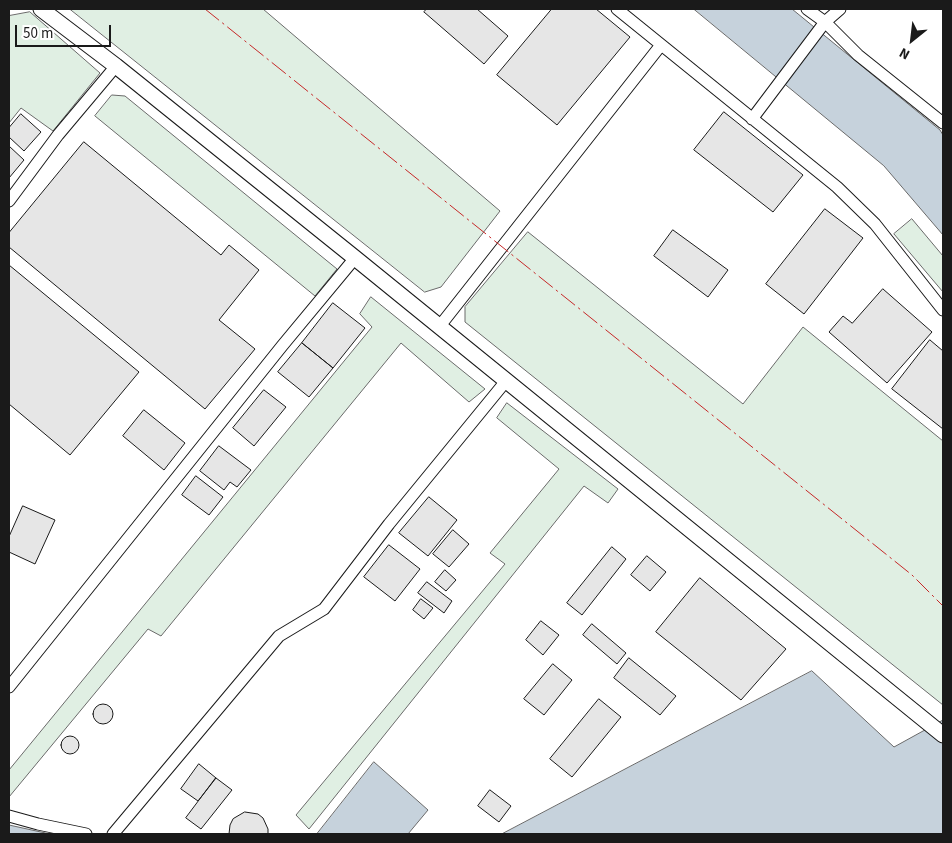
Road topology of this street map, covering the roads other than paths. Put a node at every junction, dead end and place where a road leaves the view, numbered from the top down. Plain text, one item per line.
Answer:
1 (41, 9) edge
2 (617, 9) edge
3 (807, 9) edge
4 (840, 9) edge
5 (825, 22) junction
6 (661, 45) junction
7 (116, 66) junction
8 (752, 118) junction
9 (943, 123) edge
10 (9, 201) edge
11 (355, 258) junction
12 (943, 310) edge
13 (439, 327) junction
14 (506, 381) junction
15 (9, 687) edge
16 (943, 735) edge
17 (9, 816) edge
18 (86, 834) edge
19 (113, 834) edge

1 - 7 street
2 - 6 street
3 - 5 street
4 - 5 street
5 - 8 street
5 - 9 street
6 - 8 street
6 - 13 street
7 - 10 street
7 - 11 street
8 - 12 street
11 - 13 street
11 - 15 street
13 - 14 street
14 - 16 street
14 - 19 street
17 - 18 street

